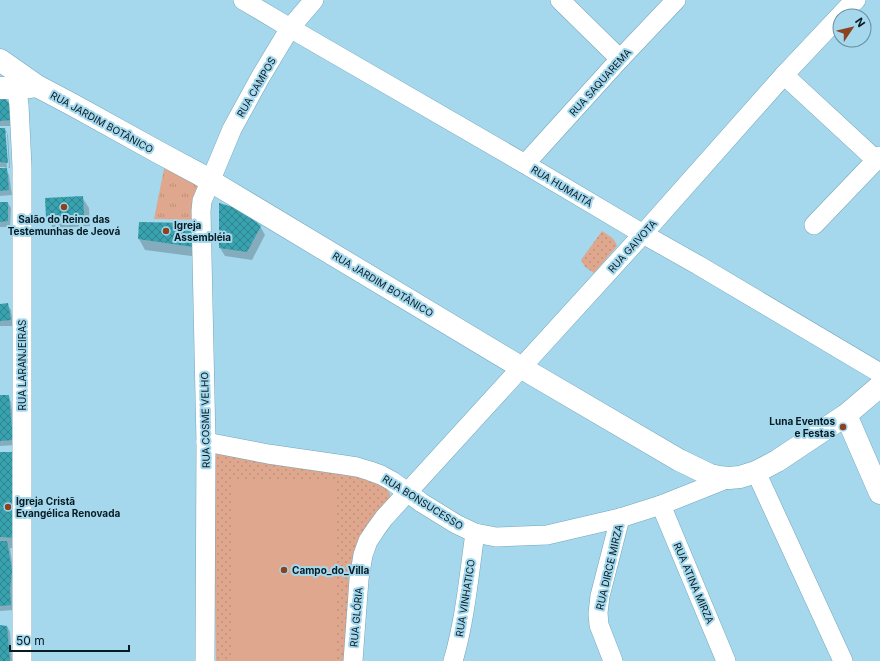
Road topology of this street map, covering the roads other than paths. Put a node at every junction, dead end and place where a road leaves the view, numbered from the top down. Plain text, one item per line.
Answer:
1 (243, 0) edge
2 (314, 0) edge
3 (560, 0) edge
4 (676, 0) edge
5 (849, 2) edge
6 (290, 28) junction
7 (620, 60) junction
8 (784, 75) junction
9 (13, 78) edge
10 (878, 158) edge
11 (525, 164) junction
12 (211, 181) junction
13 (814, 225) dead end
14 (643, 234) junction
15 (522, 368) junction
16 (880, 372) edge
17 (880, 386) edge
18 (846, 415) junction
19 (206, 442) junction
20 (756, 472) junction
21 (729, 478) junction
22 (407, 492) junction
23 (880, 494) edge
24 (661, 505) junction
25 (620, 518) junction
26 (475, 534) junction
27 (22, 661) edge
28 (205, 661) edge
29 (353, 661) edge
30 (453, 661) edge
31 (614, 661) edge
32 (726, 661) edge
33 (843, 661) edge

1 - 6 street, RUA HUMAITÁ
2 - 6 street, RUA CAMPOS
3 - 7 street
4 - 7 street, RUA SAQUAREMA
5 - 8 street, RUA GAIVOTA
6 - 11 street, RUA HUMAITÁ
6 - 12 street, RUA CAMPOS
7 - 11 street, RUA SAQUAREMA
8 - 10 street
8 - 14 street, RUA GAIVOTA
9 - 12 main road, RUA JARDIM BOTÂNICO
9 - 27 street, RUA LARANJEIRAS
10 - 13 street
11 - 14 street, RUA HUMAITÁ
12 - 15 main road, RUA JARDIM BOTÂNICO
12 - 19 street, RUA COSME VELHO
14 - 15 street, RUA GAIVOTA
14 - 16 street, RUA HUMAITÁ
15 - 21 main road, RUA JARDIM BOTÂNICO
15 - 22 street, RUA GAIVOTA
17 - 18 main road
18 - 20 main road
18 - 23 main road
19 - 22 street, RUA BONSUCESSO
19 - 28 street, RUA COSME VELHO
20 - 21 main road
20 - 33 street
21 - 24 street, RUA BONSUCESSO
22 - 26 street, RUA BONSUCESSO
22 - 29 street, RUA GLÓRIA
24 - 25 street, RUA BONSUCESSO
24 - 32 street, RUA ATINA MIRZA
25 - 26 street, RUA BONSUCESSO
25 - 31 street, RUA DIRCE MIRZA
26 - 30 street, RUA VINHATICO

